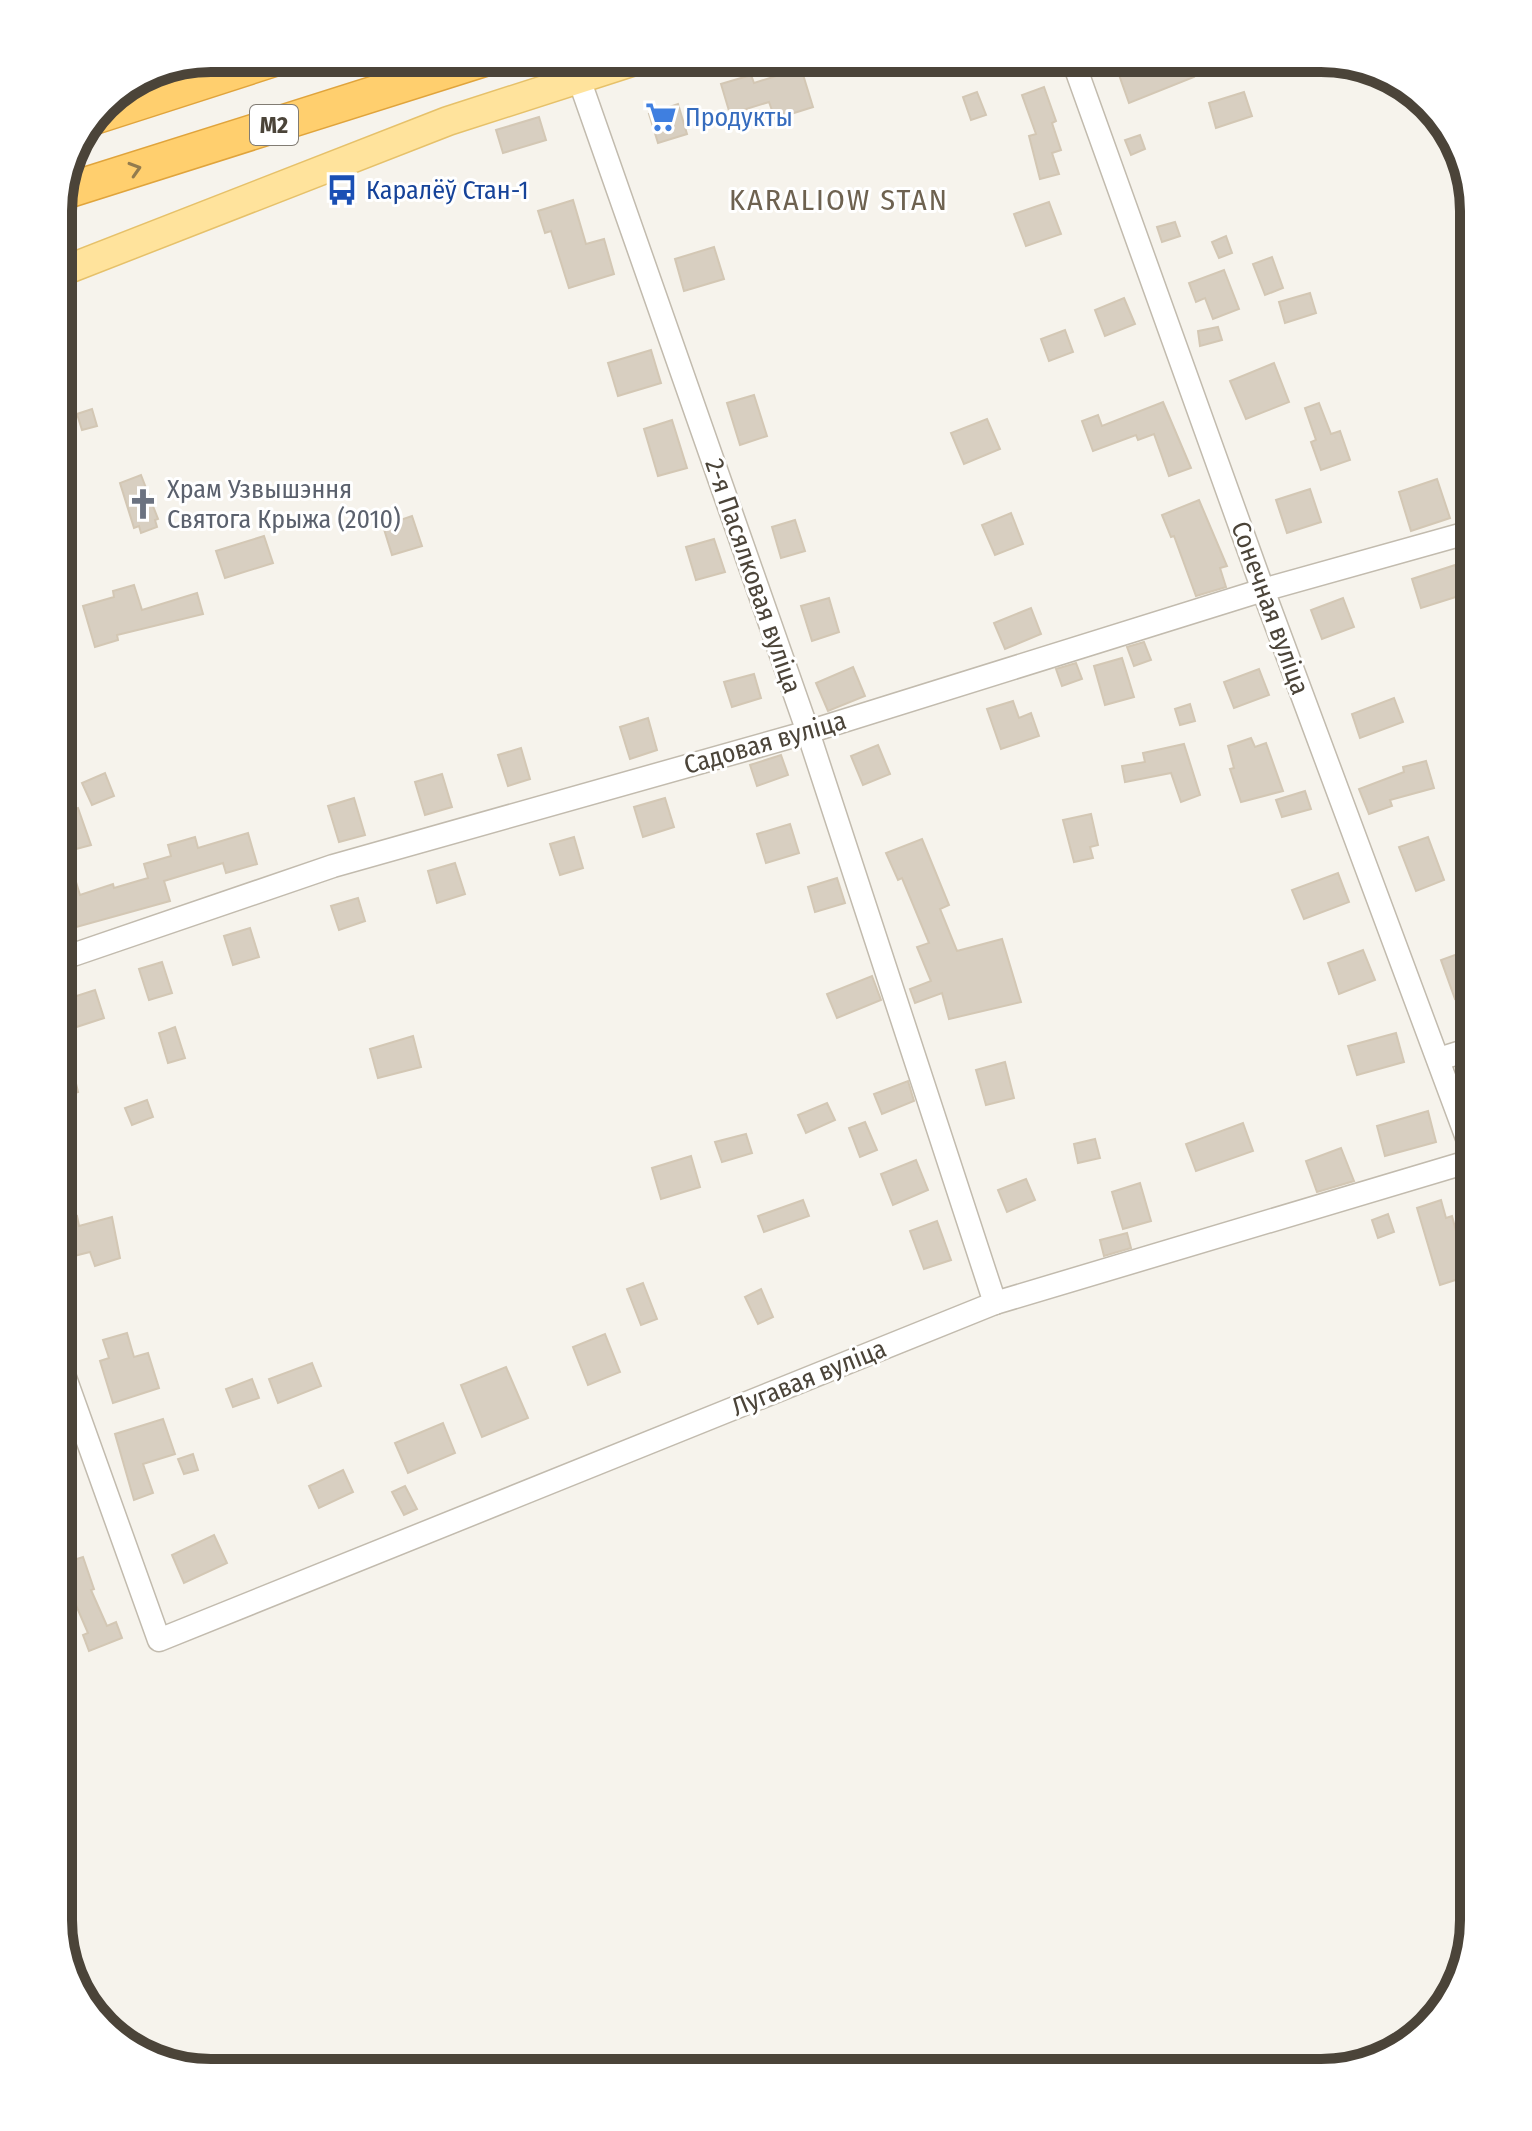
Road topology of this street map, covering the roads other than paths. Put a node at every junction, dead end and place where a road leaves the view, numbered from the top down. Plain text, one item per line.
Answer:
1 (234, 72) edge
2 (443, 72) edge
3 (601, 72) edge
4 (1077, 72) edge
5 (579, 79) junction
6 (117, 110) edge
7 (74, 188) edge
8 (72, 268) edge
9 (1460, 535) edge
10 (1263, 590) junction
11 (808, 732) junction
12 (72, 955) edge
13 (1460, 1052) edge
14 (1439, 1059) junction
15 (1460, 1118) edge
16 (1460, 1162) edge
17 (995, 1303) junction
18 (72, 1397) edge

1 - 6 highway, М2
7 -> 2 highway, М2
3 - 5 main road
4 - 10 street, Сонечная вуліца
5 - 8 main road
5 - 11 street, 2-я Пасялковая вуліца
9 - 10 street, Садовая вуліца
10 - 11 street, Садовая вуліца
10 - 14 street, Сонечная вуліца
11 - 12 street, Садовая вуліца
11 - 17 street, 2-я Пасялковая вуліца
13 - 14 street
14 - 15 street, Сонечная вуліца
16 - 17 street, Лугавая вуліца
17 - 18 street, Лугавая вуліца

